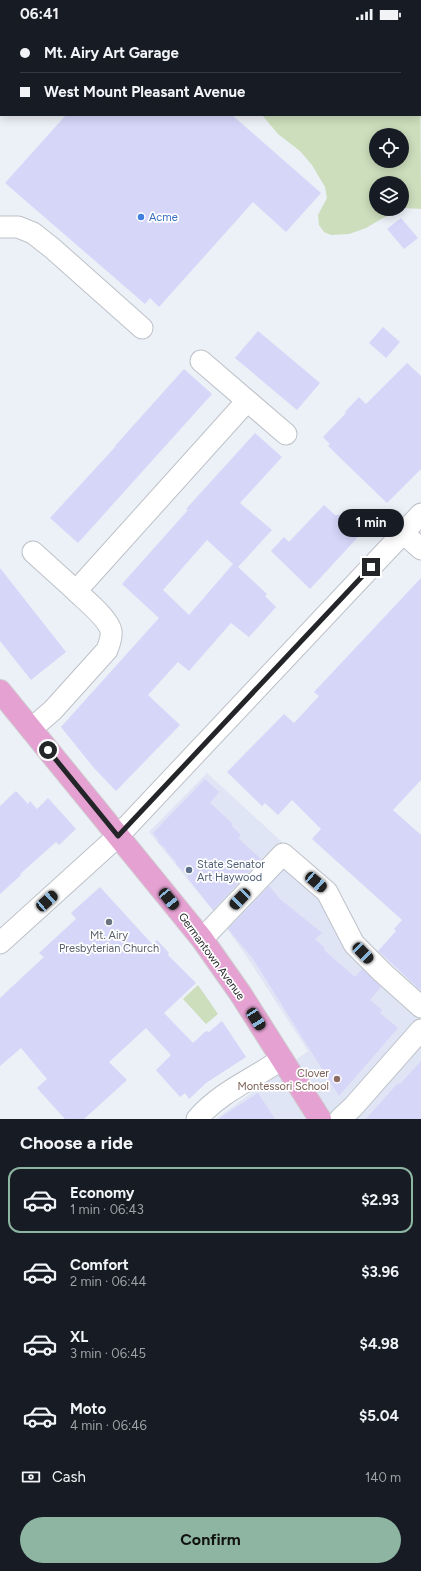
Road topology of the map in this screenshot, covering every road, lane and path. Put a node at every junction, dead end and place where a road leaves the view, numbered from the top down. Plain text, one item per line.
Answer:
1 (0, 227) edge
2 (142, 328) dead end
3 (201, 361) dead end
4 (247, 401) junction
5 (286, 434) dead end
6 (421, 514) edge
7 (403, 533) junction
8 (421, 549) edge
9 (33, 552) dead end
10 (76, 591) junction
11 (0, 691) edge
12 (31, 729) junction
13 (118, 836) junction
14 (202, 939) junction
15 (0, 943) edge
16 (421, 1007) edge
17 (421, 1030) edge
18 (282, 1059) junction
19 (197, 1119) edge
20 (320, 1119) edge
21 (340, 1119) edge

1 - 2 street
3 - 4 street
4 - 5 street
4 - 10 street
6 - 7 street
7 - 8 street
7 - 13 street
9 - 10 street
10 - 12 street
11 - 12 main road, Germantown Avenue
12 - 13 main road, Germantown Avenue
13 - 14 main road, Germantown Avenue
13 - 15 street
14 - 16 street
14 - 18 main road, Germantown Avenue
17 - 21 street
18 - 19 street
18 - 20 main road, Germantown Avenue

